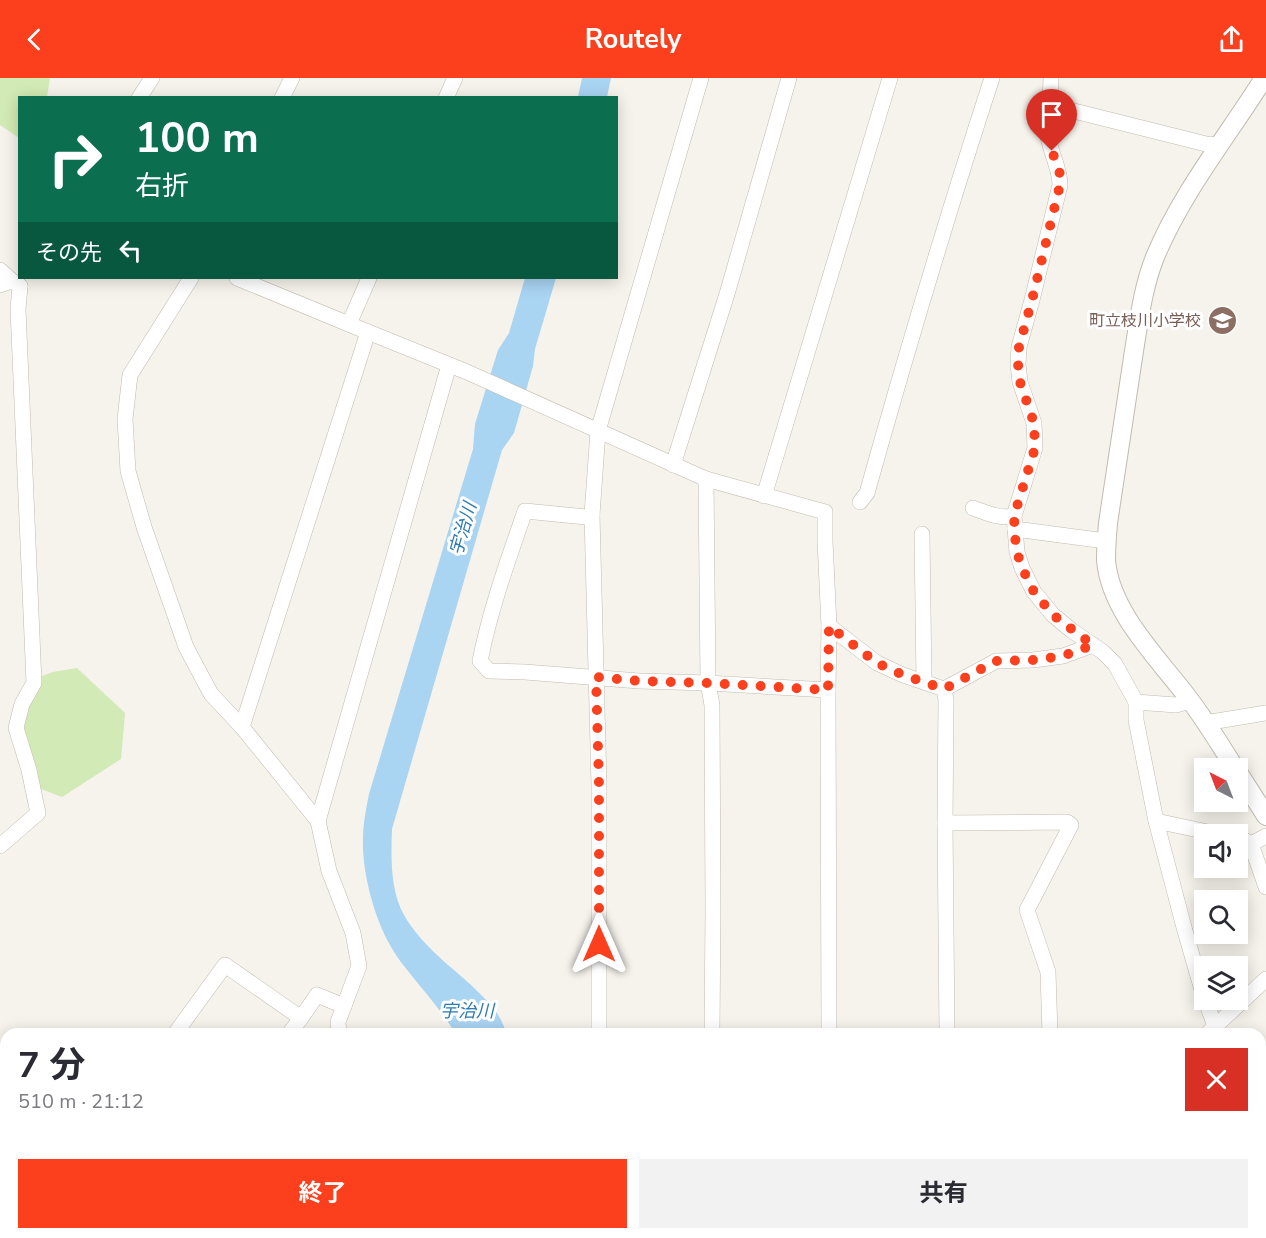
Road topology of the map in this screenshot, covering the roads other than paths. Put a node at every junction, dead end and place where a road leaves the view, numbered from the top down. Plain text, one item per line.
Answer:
1 (152, 78) edge
2 (292, 78) edge
3 (455, 78) edge
4 (701, 78) edge
5 (789, 78) edge
6 (890, 78) edge
7 (992, 78) edge
8 (1051, 78) edge
9 (1264, 78) edge
10 (141, 96) edge
11 (283, 96) edge
12 (447, 96) edge
13 (1050, 105) junction
14 (1219, 146) junction
15 (0, 270) edge
16 (190, 279) edge
17 (239, 279) edge
18 (369, 279) edge
19 (15, 282) edge
20 (349, 324) junction
21 (368, 332) junction
22 (449, 365) junction
23 (598, 431) junction
24 (673, 465) junction
25 (706, 479) junction
26 (764, 496) junction
27 (860, 502) dead end
28 (973, 508) dead end
29 (592, 515) junction
30 (1014, 522) junction
31 (922, 534) dead end
32 (1107, 543) junction
33 (829, 626) junction
34 (1093, 645) junction
35 (596, 677) junction
36 (924, 682) junction
37 (708, 683) junction
38 (944, 689) junction
39 (828, 690) junction
40 (1190, 701) junction
41 (1136, 702) junction
42 (1266, 713) edge
43 (1205, 723) junction
44 (242, 727) junction
45 (1228, 758) edge
46 (1248, 788) edge
47 (1266, 816) edge
48 (1156, 820) junction
49 (318, 821) junction
50 (945, 824) junction
51 (1194, 829) edge
52 (1266, 836) edge
53 (1248, 840) edge
54 (0, 846) edge
55 (1248, 849) edge
56 (1266, 887) edge
57 (1194, 962) edge
58 (1266, 979) edge
59 (344, 1006) junction
60 (1207, 1010) edge
61 (300, 1018) junction
62 (179, 1028) edge
63 (293, 1028) edge
64 (338, 1028) edge
65 (599, 1028) edge
66 (712, 1028) edge
67 (829, 1028) edge
68 (947, 1028) edge
69 (1050, 1028) edge
70 (1211, 1028) edge
71 (1213, 1028) edge

1 - 10 street
2 - 11 street
3 - 12 street
4 - 23 street
5 - 24 street
6 - 26 street
7 - 27 street
8 - 13 street
9 - 14 street
13 - 14 street
13 - 30 street
14 - 32 street
15 - 19 street
16 - 44 street
17 - 20 street
18 - 20 street
19 - 54 street
20 - 21 street
21 - 22 street
21 - 44 street
22 - 23 street
22 - 49 street
23 - 24 street
23 - 29 street
24 - 25 street
25 - 26 street
25 - 37 street
26 - 33 street
28 - 30 street
29 - 35 street
29 - 35 street
30 - 32 street
30 - 34 street
31 - 36 street
32 - 40 street
33 - 36 street
33 - 39 street
34 - 38 street
34 - 41 street
35 - 37 street
35 - 65 street
36 - 38 street
37 - 39 street
37 - 66 street
38 - 50 street
39 - 67 street
40 - 41 street
40 - 43 street
41 - 48 street
42 - 43 street
43 - 45 street
44 - 49 street
46 - 47 street
48 - 51 street
48 - 57 street
49 - 59 street
50 - 68 street
50 - 69 street
52 - 53 street
55 - 56 street
58 - 71 street
59 - 61 street
59 - 64 street
60 - 70 street
61 - 62 street
61 - 63 street

